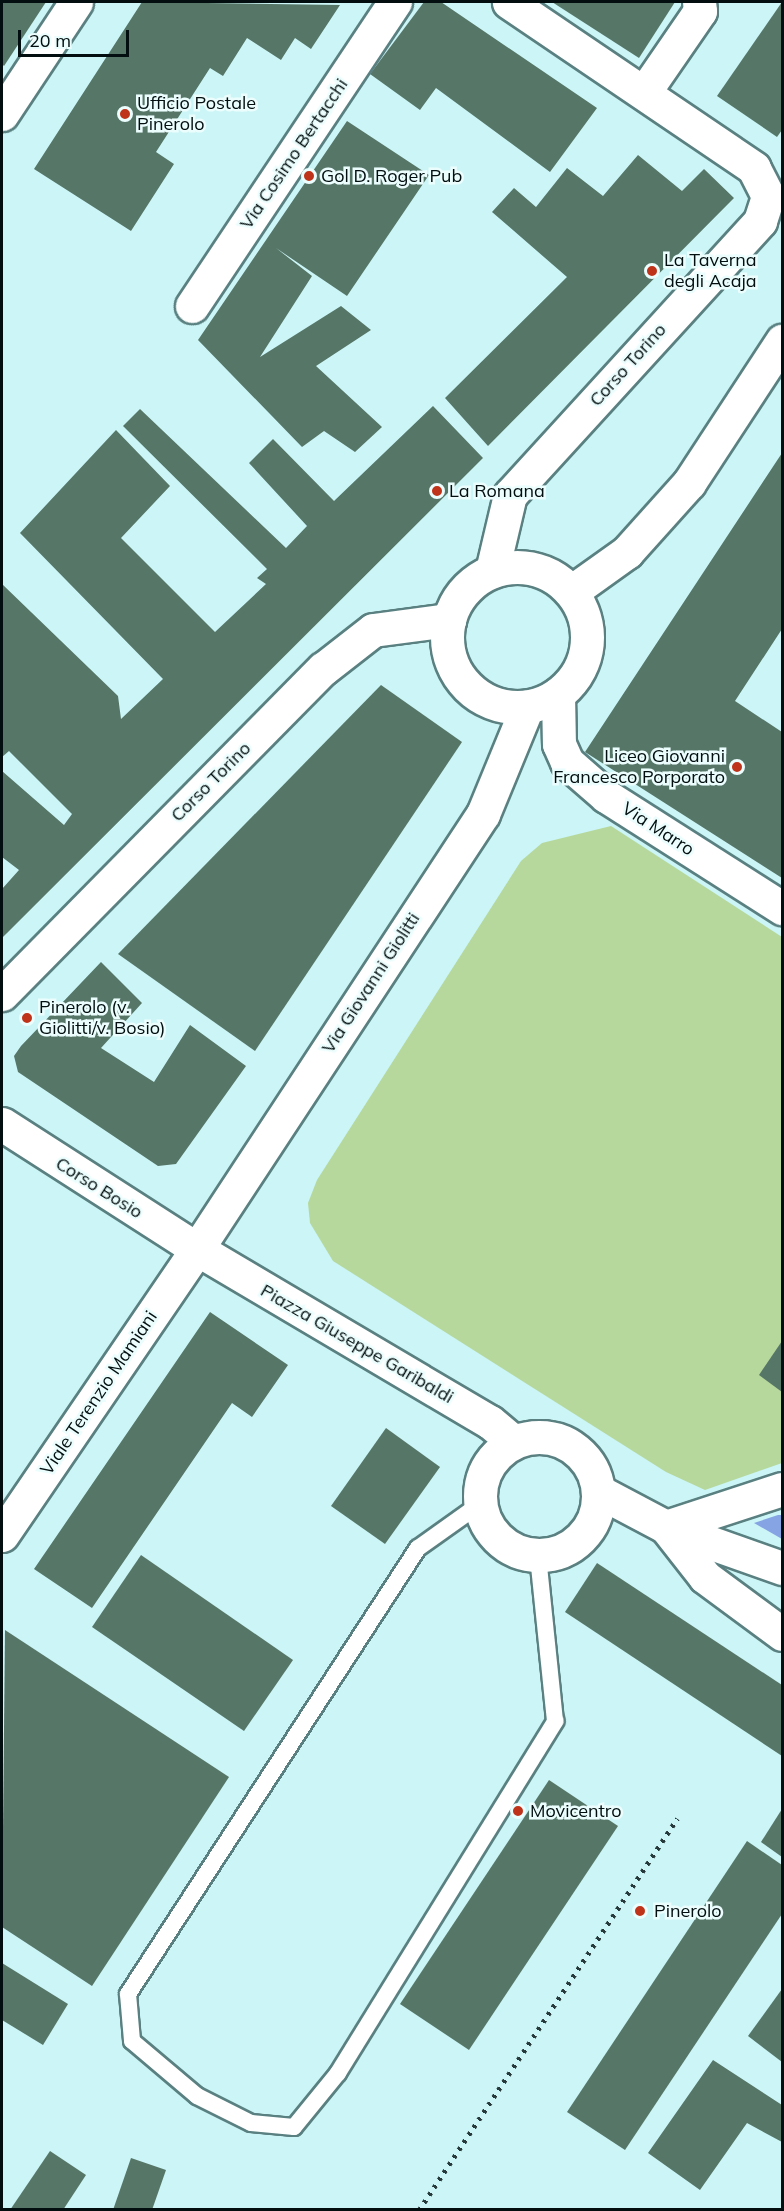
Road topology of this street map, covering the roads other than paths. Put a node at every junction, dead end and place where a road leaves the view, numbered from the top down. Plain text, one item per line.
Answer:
1 (76, 2) edge
2 (395, 2) edge
3 (509, 2) edge
4 (699, 2) edge
5 (645, 91) junction
6 (2, 114) edge
7 (192, 306) dead end
8 (783, 342) edge
9 (492, 571) junction
10 (572, 592) junction
11 (449, 620) junction
12 (558, 694) junction
13 (527, 707) junction
14 (783, 908) edge
15 (2, 994) edge
16 (2, 1125) edge
17 (197, 1250) junction
18 (514, 1442) junction
19 (783, 1489) edge
20 (598, 1491) junction
21 (480, 1504) junction
22 (666, 1527) junction
23 (2, 1536) edge
24 (538, 1556) junction
25 (783, 1568) edge
26 (783, 1634) edge

1 - 6 street
2 - 7 street, Via Cosimo Bertacchi
3 - 5 street
4 - 5 street
5 - 9 street, Corso Torino
8 - 10 street
9 - 10 street
9 - 11 street
10 - 12 street
11 - 13 street
11 - 15 street, Corso Torino
12 - 13 street
12 - 14 street, Via Marro
13 - 17 street, Via Giovanni Giolitti
16 - 17 street, Corso Bosio
17 - 18 street, Piazza Giuseppe Garibaldi
17 - 23 street, Viale Terenzio Mamiani
18 - 20 street
18 - 21 street
19 - 22 street
20 - 22 street
20 - 24 street
21 - 24 street
21 - 24 lane
22 - 25 street
22 - 26 street

